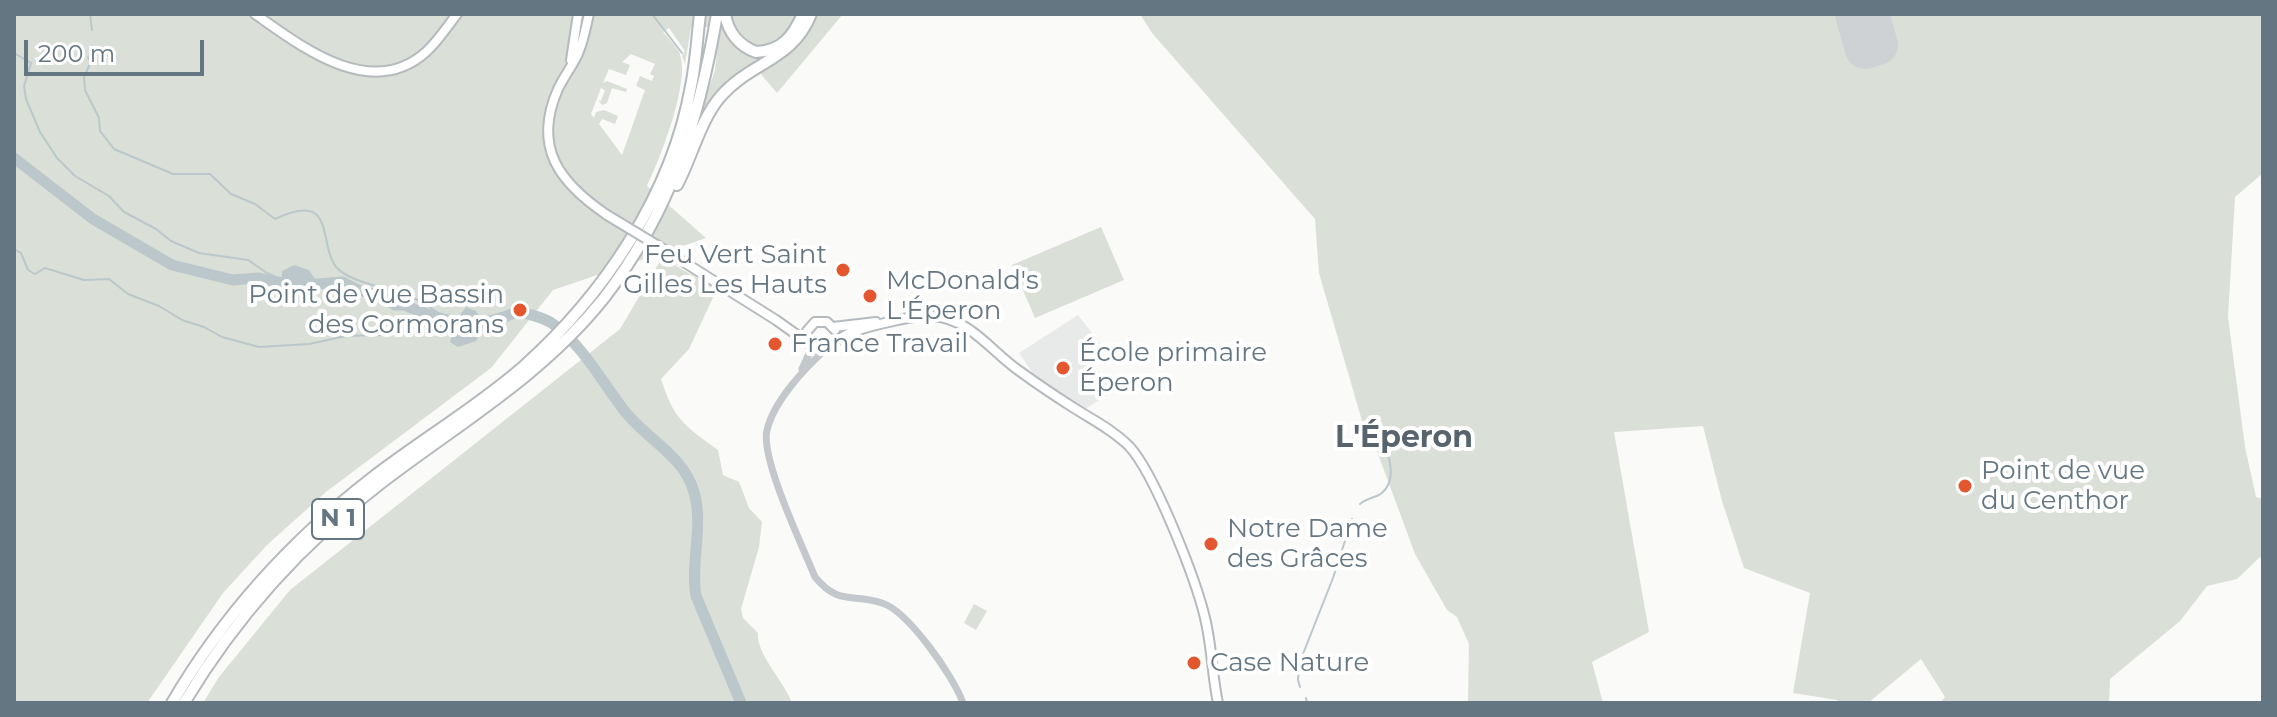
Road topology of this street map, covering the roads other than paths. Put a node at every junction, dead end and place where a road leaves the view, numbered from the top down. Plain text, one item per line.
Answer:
1 (255, 14) edge
2 (457, 14) edge
3 (583, 14) edge
4 (700, 14) edge
5 (717, 14) edge
6 (725, 14) edge
7 (803, 14) edge
8 (811, 14) edge
9 (570, 68) junction
10 (656, 217) junction
11 (776, 320) junction
12 (901, 320) junction
13 (833, 327) junction
14 (809, 328) junction
15 (834, 343) junction
16 (809, 344) junction
17 (825, 350) junction
18 (526, 370) junction
19 (799, 375) junction
20 (1217, 702) edge
21 (172, 703) edge
22 (184, 703) edge
23 (963, 703) edge

1 - 2 main road
3 - 9 main road
3 - 9 main road
4 - 18 highway, N 1
5 - 10 highway, N 1
6 - 7 highway
8 - 10 highway
9 - 11 main road, bridge
10 - 18 highway, N 1
11 - 14 main road
11 - 16 main road
12 - 13 main road
12 - 15 main road
12 - 20 main road
13 - 14 main road
13 - 15 main road
14 - 16 main road
15 - 17 main road
16 - 17 main road
16 - 19 street
17 - 19 street
18 - 21 highway, N 1
18 - 22 highway, N 1
19 - 23 street

